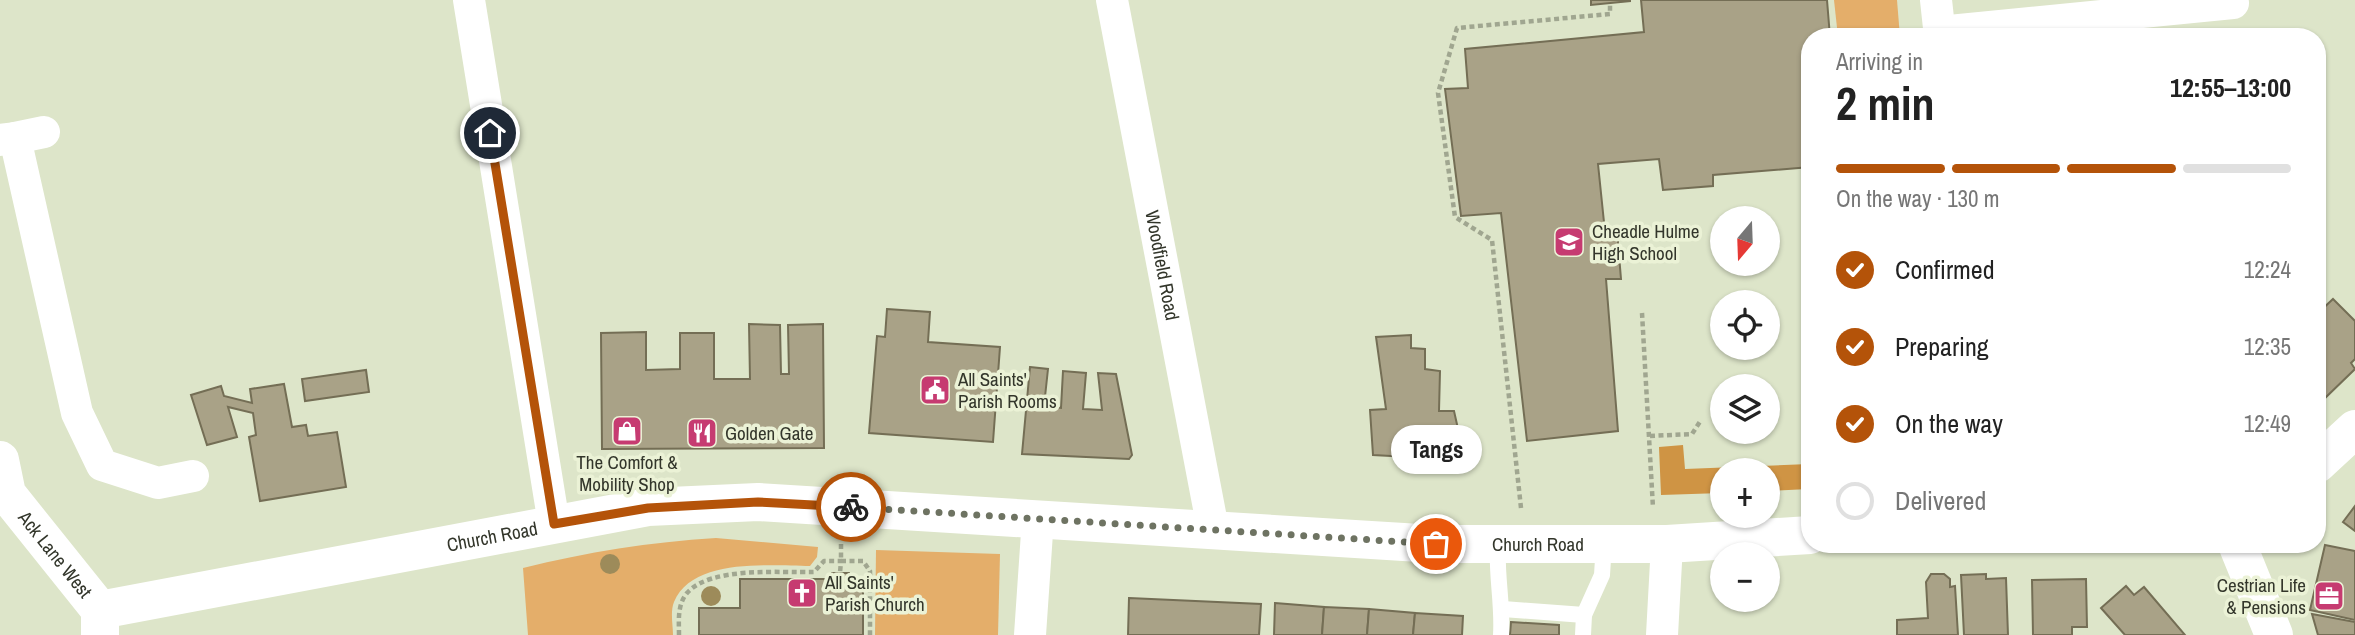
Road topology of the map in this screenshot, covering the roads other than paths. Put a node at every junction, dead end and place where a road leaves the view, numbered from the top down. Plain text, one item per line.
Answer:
1 (469, 0) edge
2 (1112, 0) edge
3 (1937, 0) edge
4 (2233, 3) dead end
5 (1939, 28) edge
6 (1997, 28) edge
7 (20, 137) edge
8 (2355, 429) edge
9 (2326, 456) edge
10 (0, 460) edge
11 (193, 476) dead end
12 (1038, 518) junction
13 (554, 524) junction
14 (1213, 529) junction
15 (1801, 535) edge
16 (1511, 543) junction
17 (1604, 543) junction
18 (1661, 543) junction
19 (2240, 553) edge
20 (1503, 609) junction
21 (1584, 615) junction
22 (100, 622) edge
23 (2265, 631) edge
24 (1030, 635) edge
25 (1501, 635) edge
26 (1583, 635) edge
27 (1662, 635) edge

1 - 13 street
2 - 14 street, Woodfield Road
3 - 5 street
4 - 6 street
7 - 11 street
8 - 9 main road
10 - 22 main road, Ack Lane West
12 - 13 main road, Church Road
12 - 14 main road, Church Road
12 - 24 street
13 - 22 main road, Church Road
14 - 16 main road, Church Road
15 - 18 main road, Church Road
16 - 17 main road, Church Road
16 - 20 lane
17 - 18 main road, Church Road
17 - 21 lane
18 - 27 street
19 - 23 main road
20 - 21 lane
20 - 25 lane
21 - 26 lane

